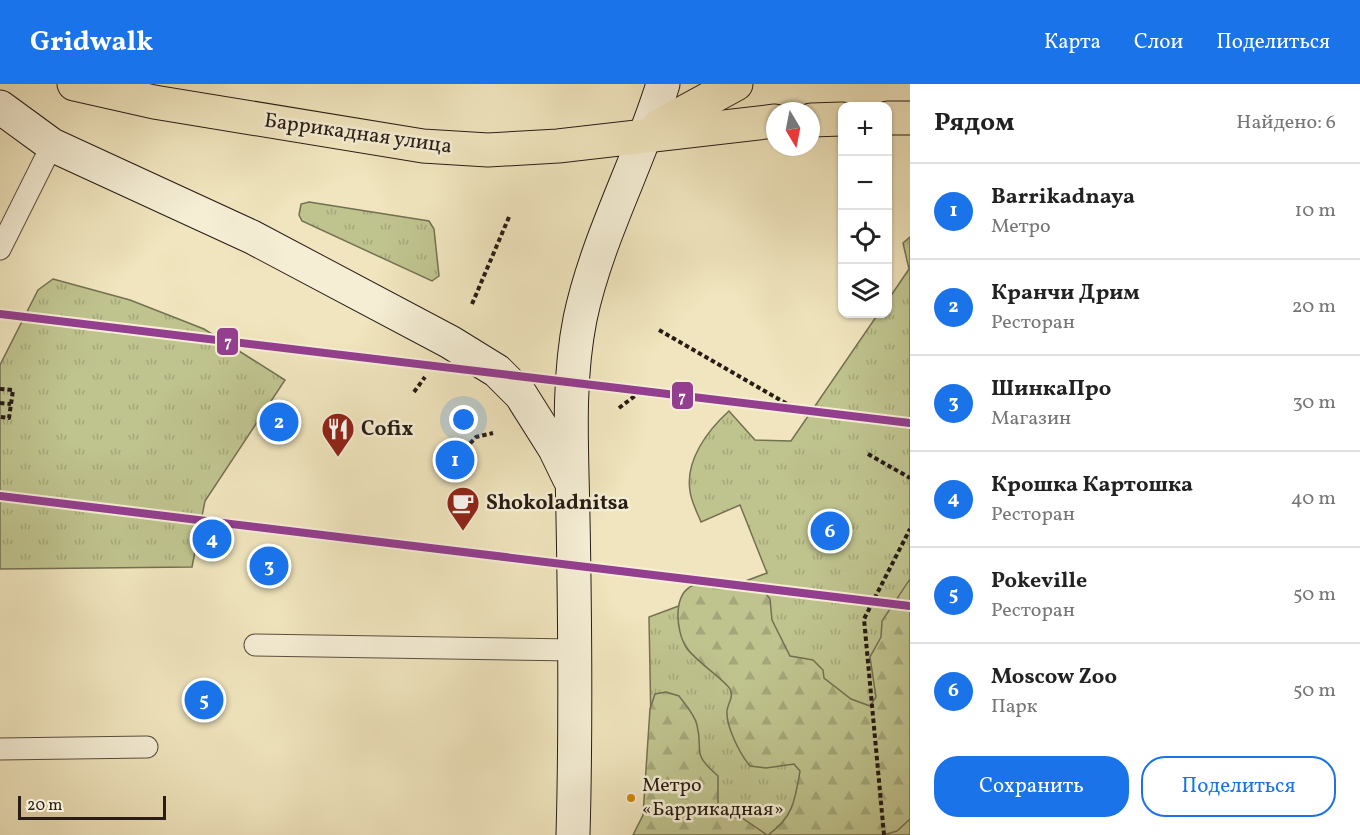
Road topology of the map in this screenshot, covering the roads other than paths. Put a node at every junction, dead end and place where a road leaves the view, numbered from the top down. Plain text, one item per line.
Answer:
1 (74, 84) edge
2 (663, 84) edge
3 (736, 84) edge
4 (0, 107) edge
5 (892, 118) edge
6 (910, 118) edge
7 (838, 119) edge
8 (820, 120) edge
9 (766, 122) edge
10 (644, 135) junction
11 (52, 145) junction
12 (0, 249) edge
13 (572, 486) junction
14 (255, 645) dead end
15 (574, 650) junction
16 (147, 747) dead end
17 (0, 749) edge
18 (573, 835) edge

1 - 10 main road, Баррикадная улица
2 - 10 main road
3 - 10 main road
4 - 11 main road
5 - 6 main road
7 - 8 main road
9 - 10 main road, Баррикадная улица
10 - 13 main road
11 - 12 lane
11 - 13 main road
13 - 15 main road
14 - 15 lane
15 - 18 main road
16 - 17 lane

